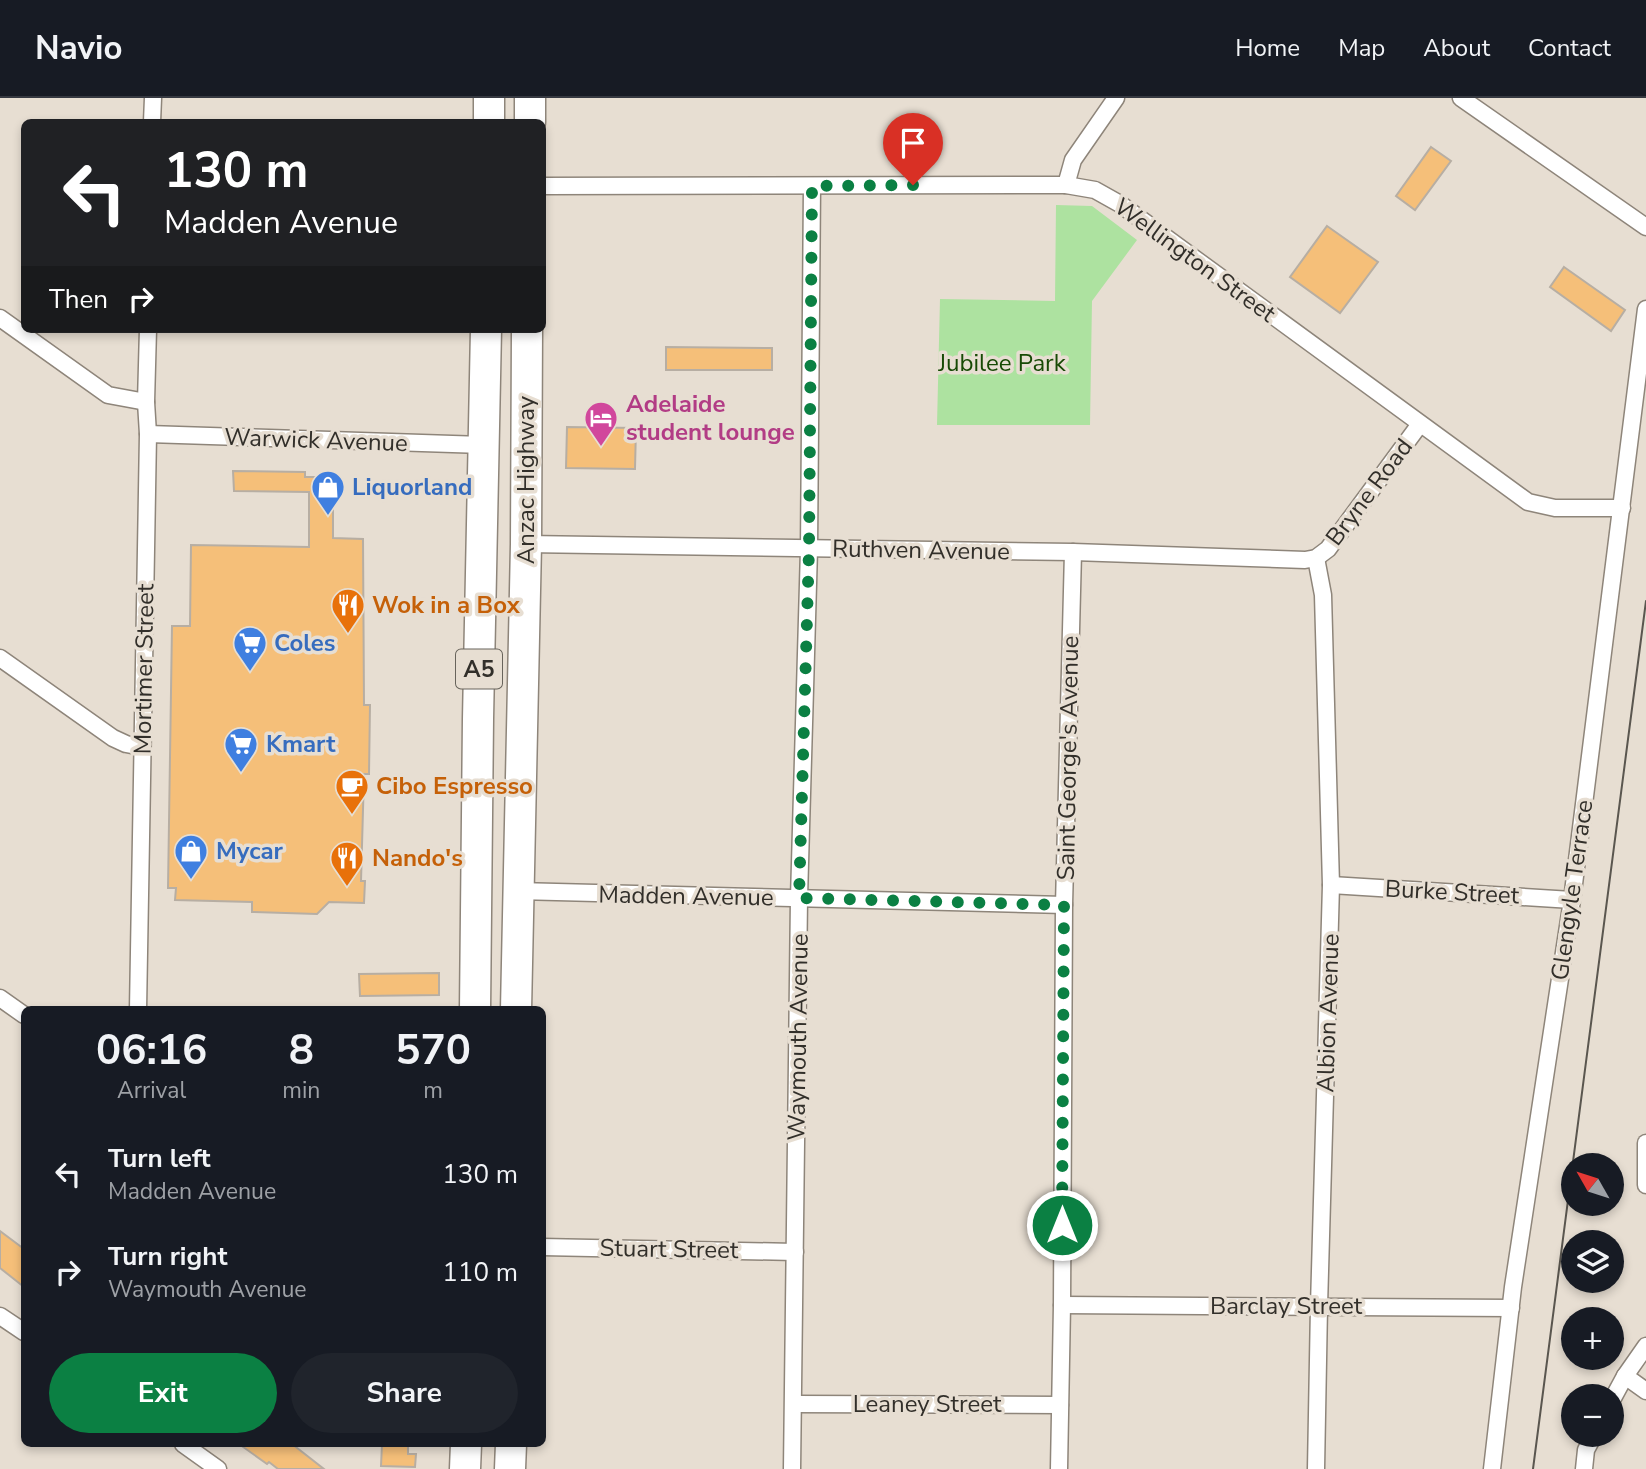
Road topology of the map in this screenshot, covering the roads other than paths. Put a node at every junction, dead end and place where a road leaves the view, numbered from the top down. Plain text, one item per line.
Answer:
1 (153, 98) edge
2 (489, 98) edge
3 (530, 98) edge
4 (1116, 98) edge
5 (1461, 98) edge
6 (152, 119) edge
7 (489, 119) edge
8 (530, 119) edge
9 (1066, 185) junction
10 (546, 186) edge
11 (812, 186) junction
12 (1646, 227) edge
13 (1646, 309) edge
14 (0, 318) edge
15 (21, 333) edge
16 (21, 333) edge
17 (148, 333) edge
18 (527, 334) edge
19 (486, 335) edge
20 (146, 401) junction
21 (1419, 424) junction
22 (148, 434) junction
23 (483, 445) junction
24 (1622, 508) junction
25 (526, 544) junction
26 (809, 549) junction
27 (1073, 552) junction
28 (1316, 558) junction
29 (0, 658) edge
30 (142, 747) junction
31 (1331, 886) junction
32 (517, 891) junction
33 (799, 898) junction
34 (1572, 900) junction
35 (1064, 905) junction
36 (476, 944) junction
37 (0, 998) edge
38 (138, 1006) edge
39 (475, 1006) edge
40 (516, 1006) edge
41 (21, 1013) edge
42 (1646, 1143) edge
43 (1646, 1185) edge
44 (546, 1247) edge
45 (795, 1252) junction
46 (1062, 1305) junction
47 (1319, 1306) junction
48 (1511, 1308) junction
49 (0, 1316) edge
50 (21, 1330) edge
51 (1646, 1346) edge
52 (1625, 1376) junction
53 (1621, 1384) edge
54 (1646, 1391) edge
55 (794, 1404) junction
56 (1060, 1405) junction
57 (187, 1447) edge
58 (466, 1447) edge
59 (510, 1447) edge
60 (1588, 1447) edge
61 (218, 1469) edge
62 (465, 1469) edge
63 (510, 1469) edge
64 (792, 1469) edge
65 (1059, 1469) edge
66 (1316, 1469) edge
67 (1492, 1469) edge
68 (1584, 1469) edge

1 - 6 street
2 - 7 highway
3 - 8 highway
4 - 9 street
5 - 12 street
9 - 11 street, Wellington Street
9 - 21 street, Wellington Street
10 - 11 street, Wellington Street
11 - 26 street, Waymouth Avenue
13 - 24 street, Glengyle Terrace
14 - 15 street
16 - 20 street
17 - 20 street, Mortimer Street
18 - 19 highway
18 - 25 highway, Anzac Highway / A5
19 - 23 highway, Anzac Highway / A5
20 - 22 street, Mortimer Street
21 - 24 street, Wellington Street
21 - 28 street, Bryne Road
22 - 23 street, Warwick Avenue
22 - 30 street, Mortimer Street
23 - 36 highway, Anzac Highway / A5
24 - 34 street, Glengyle Terrace
25 - 26 street, Ruthven Avenue
25 - 32 highway, Anzac Highway / A5
26 - 27 street, Ruthven Avenue
26 - 33 street, Waymouth Avenue
27 - 28 street, Ruthven Avenue
27 - 35 street, Saint George's Avenue
28 - 31 street, Albion Avenue
29 - 30 street
30 - 38 street, Mortimer Street
31 - 34 street, Burke Street
31 - 47 street, Albion Avenue
32 - 33 street, Madden Avenue
32 - 36 highway
32 - 40 highway, Anzac Highway / A5
33 - 35 street, Madden Avenue
33 - 45 street, Waymouth Avenue
34 - 48 street, Glengyle Terrace
35 - 46 street, Saint George's Avenue
36 - 39 highway, Anzac Highway / A5
37 - 41 street
42 - 43 street
44 - 45 street, Stuart Street
45 - 55 street, Waymouth Avenue
46 - 47 street, Barclay Street
46 - 56 street, Saint George's Avenue
47 - 48 street, Barclay Street
47 - 66 street, Albion Avenue
48 - 67 street, Glengyle Terrace
49 - 50 street
51 - 52 street
52 - 53 street
52 - 54 street
55 - 56 street, Leaney Street
55 - 64 street, Waymouth Avenue
56 - 65 street, Saint George's Avenue
57 - 61 street
58 - 62 highway
59 - 63 highway
60 - 68 street

